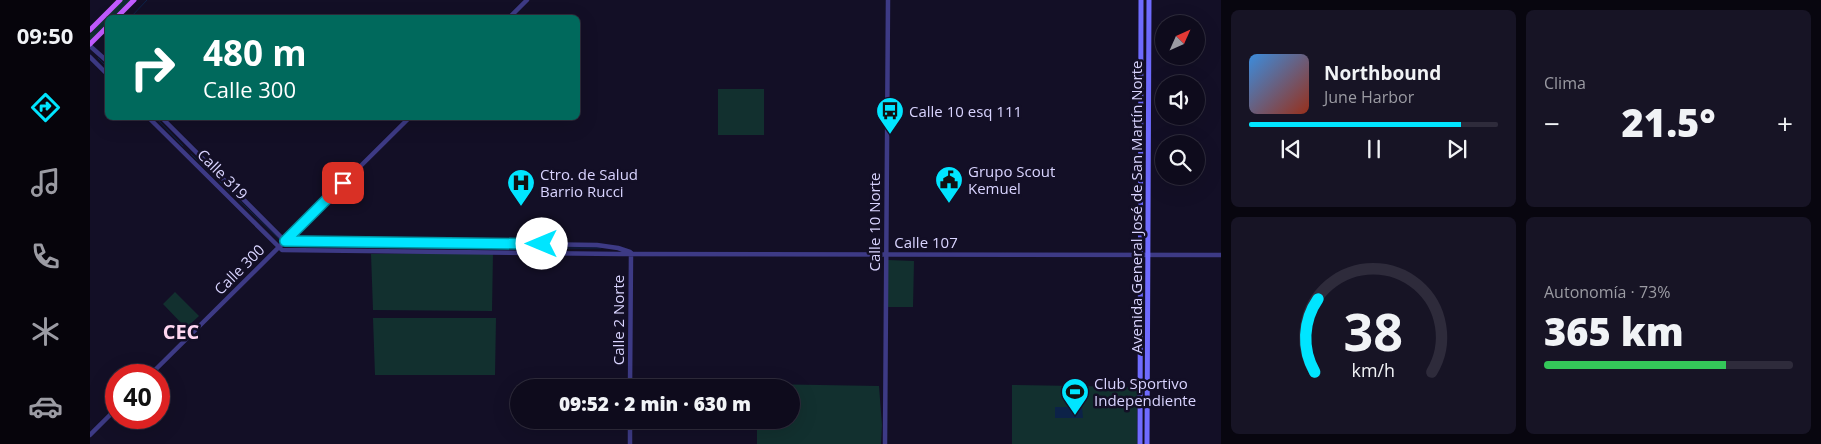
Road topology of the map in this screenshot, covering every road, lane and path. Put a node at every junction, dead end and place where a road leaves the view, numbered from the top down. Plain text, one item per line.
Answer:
1 (120, 0) edge
2 (134, 0) edge
3 (527, 0) edge
4 (888, 0) edge
5 (1141, 0) edge
6 (1149, 0) edge
7 (119, 15) edge
8 (512, 15) edge
9 (105, 29) edge
10 (90, 30) edge
11 (90, 45) edge
12 (90, 57) edge
13 (105, 59) edge
14 (105, 72) edge
15 (151, 120) edge
16 (164, 120) edge
17 (407, 120) edge
18 (285, 241) junction
19 (278, 248) junction
20 (631, 253) junction
21 (886, 254) junction
22 (1140, 255) junction
23 (1148, 255) junction
24 (1221, 255) edge
25 (161, 364) edge
26 (630, 379) edge
27 (105, 420) edge
28 (630, 429) edge
29 (90, 435) edge
30 (630, 444) edge
31 (885, 444) edge
32 (1140, 444) edge
33 (1147, 444) edge

1 - 10 main road
2 - 7 main road
3 - 8 street
4 - 21 street, Calle 10 Norte
5 - 22 main road, Avenida General José de San Martín Norte
6 - 23 main road, Avenida General José de San Martín Norte
9 - 11 main road
11 - 13 street
12 - 14 street
15 - 19 street, Calle 319
16 - 18 street, Calle 319
17 - 18 street, Calle 300
18 - 19 street, Calle 300
18 - 20 street
19 - 20 street
19 - 25 street, Calle 300
20 - 21 street, Calle 107
20 - 26 street, Calle 2 Norte
21 - 22 street, Calle 107
21 - 31 street, Calle 10 Norte
22 - 23 street, Calle 107
22 - 32 main road, Avenida General José de San Martín Norte
23 - 24 street, Calle 107
23 - 33 main road, Avenida General José de San Martín Norte
27 - 29 street
28 - 30 street

